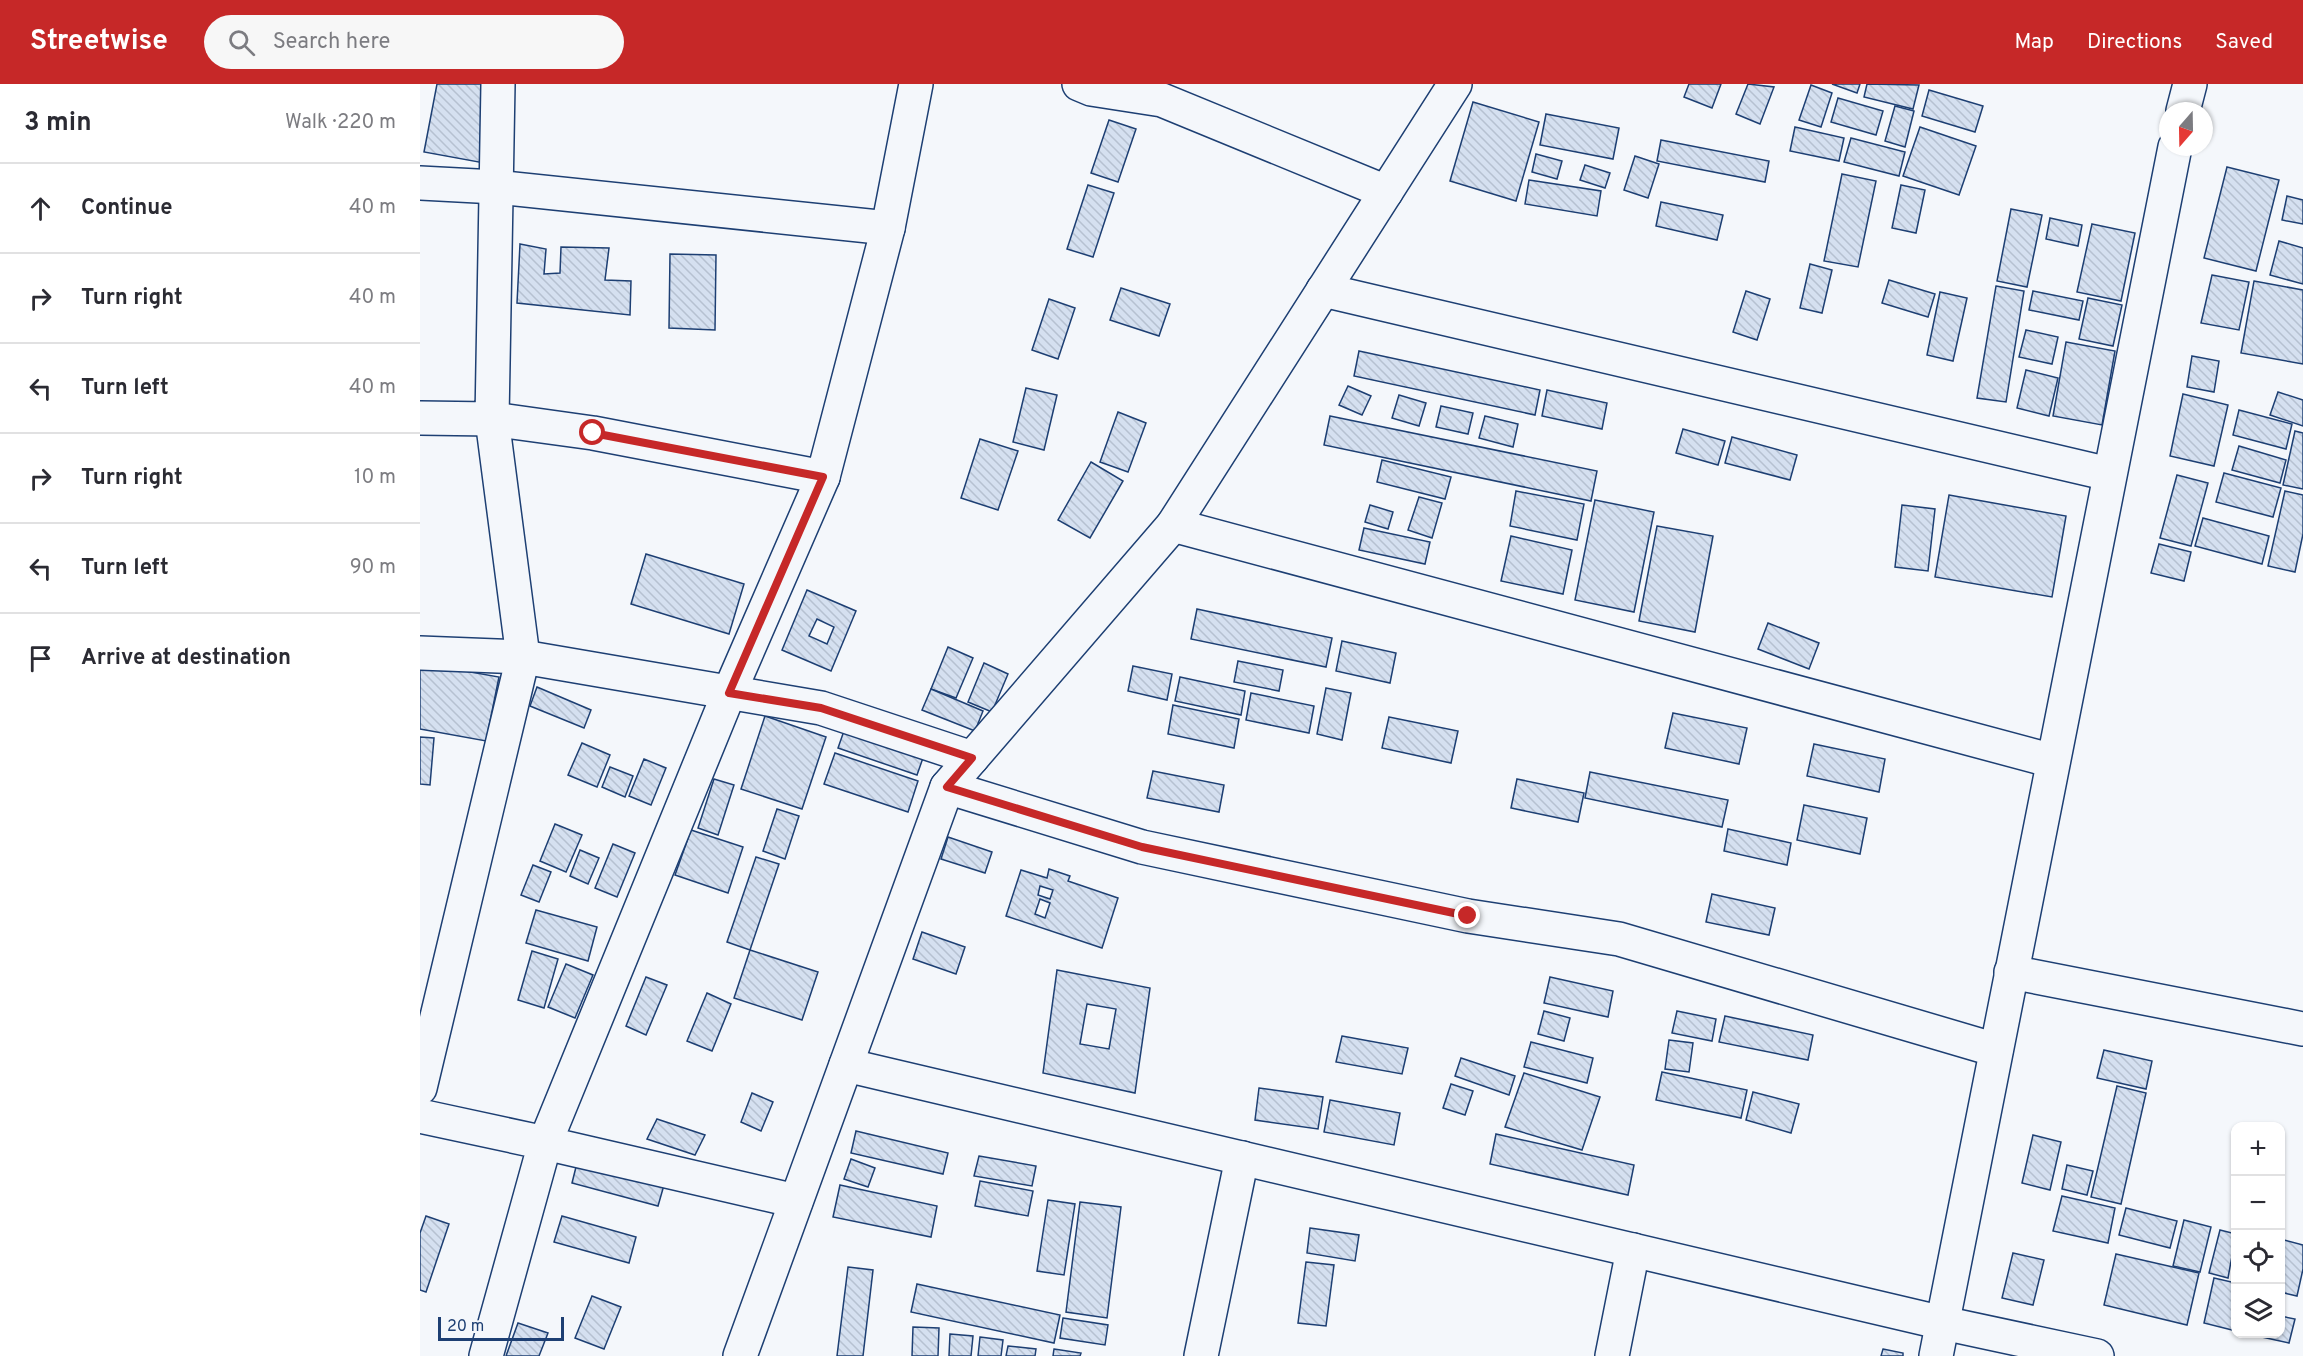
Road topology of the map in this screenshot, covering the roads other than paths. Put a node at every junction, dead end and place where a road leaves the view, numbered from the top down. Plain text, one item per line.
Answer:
1 (498, 84) edge
2 (916, 84) edge
3 (1079, 84) edge
4 (1455, 84) edge
5 (2173, 156) edge
6 (420, 183) edge
7 (496, 187) junction
8 (1386, 192) junction
9 (888, 228) junction
10 (1323, 290) junction
11 (420, 418) edge
12 (492, 419) junction
13 (2109, 474) junction
14 (823, 477) junction
15 (1173, 525) junction
16 (420, 653) edge
17 (523, 657) junction
18 (729, 693) junction
19 (972, 758) junction
20 (2053, 761) junction
21 (947, 787) junction
22 (2011, 972) junction
23 (2303, 1029) edge
24 (1996, 1050) junction
25 (846, 1065) junction
26 (420, 1088) edge
27 (420, 1116) edge
28 (545, 1143) junction
29 (1242, 1158) junction
30 (796, 1201) junction
31 (1633, 1250) junction
32 (1943, 1323) junction
33 (486, 1356) edge
34 (740, 1356) edge
35 (1202, 1356) edge
36 (1612, 1356) edge
37 (1936, 1356) edge
38 (2097, 1356) edge

1 - 7 street
2 - 9 street
3 - 8 street
4 - 8 street
5 - 13 street
6 - 7 street
7 - 9 street
7 - 12 street
8 - 10 street
9 - 14 street
10 - 13 street
10 - 15 street
11 - 12 street
12 - 14 street
12 - 17 street
13 - 20 street
14 - 18 street
15 - 19 street
15 - 20 street
16 - 17 street
17 - 18 street
17 - 26 street
18 - 19 street
18 - 28 street
19 - 21 street
20 - 22 street
21 - 24 street
21 - 25 street
22 - 23 street
22 - 24 street
24 - 32 street
25 - 29 street
25 - 30 street
27 - 28 street
28 - 30 street
28 - 33 street
29 - 31 street
29 - 35 street
30 - 34 street
31 - 32 street
31 - 36 street
32 - 37 street
32 - 38 street

